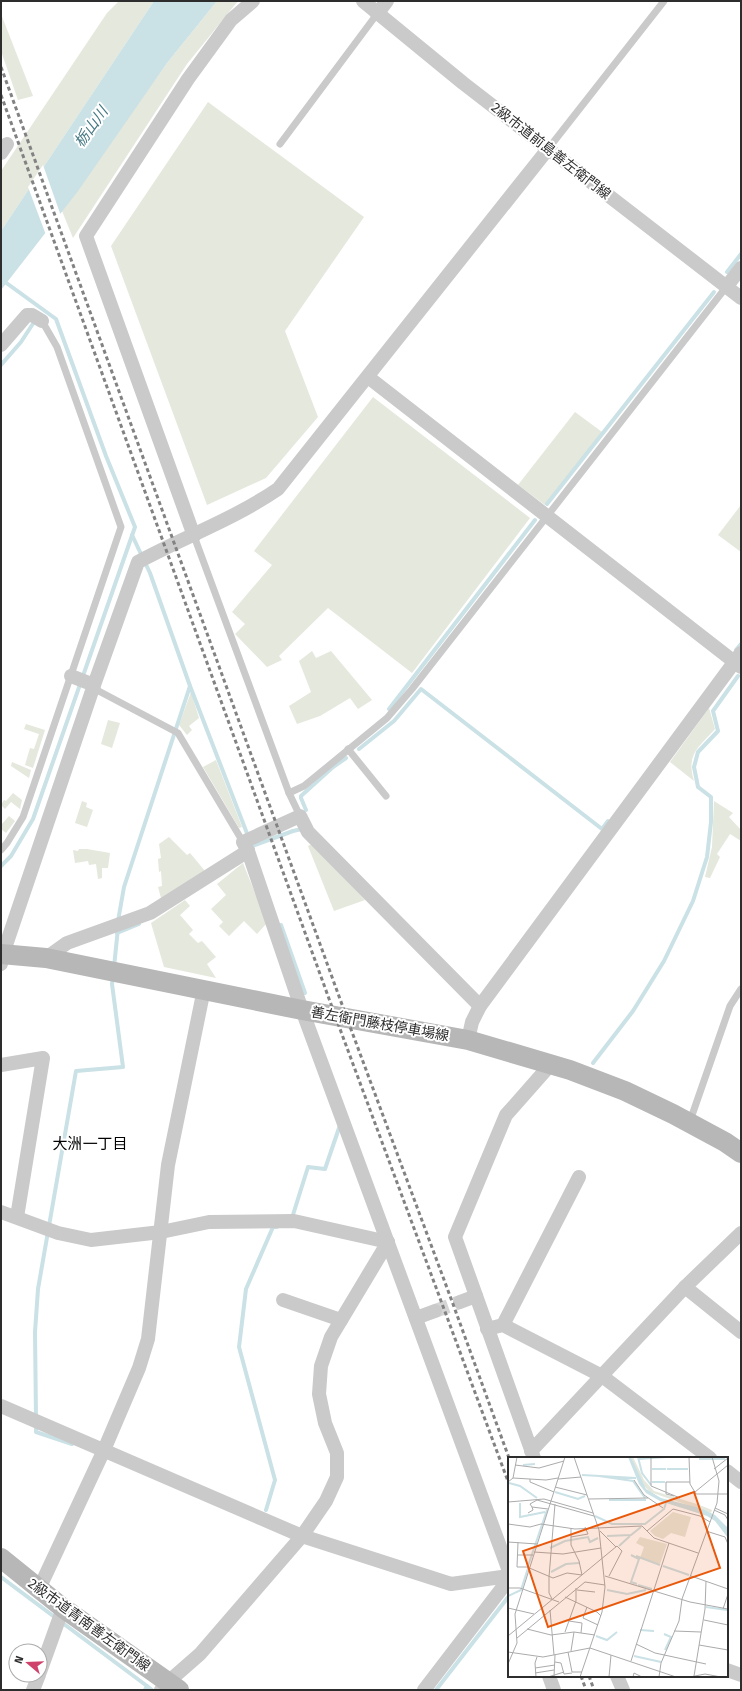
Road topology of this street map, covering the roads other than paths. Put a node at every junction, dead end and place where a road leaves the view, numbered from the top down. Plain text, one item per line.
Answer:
1 (253, 1) edge
2 (363, 1) edge
3 (387, 1) edge
4 (664, 1) edge
5 (377, 14) junction
6 (280, 144) dead end
7 (548, 149) junction
8 (1, 150) edge
9 (1, 153) edge
10 (741, 268) edge
11 (727, 286) junction
12 (741, 298) edge
13 (37, 318) joint
14 (1, 345) edge
15 (368, 376) junction
16 (547, 516) junction
17 (194, 536) junction
18 (739, 661) edge
19 (83, 682) junction
20 (348, 749) junction
21 (289, 793) junction
22 (386, 796) dead end
23 (300, 816) junction
24 (248, 842) junction
25 (1, 850) edge
26 (2, 957) edge
27 (46, 958) junction
28 (204, 989) junction
29 (741, 989) edge
30 (480, 1006) junction
31 (302, 1010) junction
32 (468, 1040) junction
33 (551, 1064) junction
34 (1, 1065) edge
35 (689, 1123) junction
36 (741, 1153) edge
37 (579, 1177) dead end
38 (1, 1212) edge
39 (17, 1217) junction
40 (161, 1232) junction
41 (741, 1233) edge
42 (388, 1242) junction
43 (685, 1287) junction
44 (476, 1296) junction
45 (283, 1300) dead end
46 (460, 1302) tunnel mouth
47 (435, 1311) tunnel mouth
48 (416, 1318) junction
49 (341, 1320) junction
50 (502, 1325) junction
51 (487, 1329) junction
52 (741, 1332) edge
53 (602, 1376) junction
54 (1, 1406) edge
55 (104, 1450) junction
56 (532, 1455) edge
57 (709, 1457) edge
58 (728, 1472) edge
59 (741, 1482) edge
60 (302, 1536) junction
61 (1, 1558) edge
62 (508, 1567) edge
63 (508, 1578) edge
64 (508, 1579) edge
65 (39, 1590) junction
66 (63, 1608) junction
67 (48, 1650) edge
68 (728, 1670) edge
69 (741, 1675) edge
70 (549, 1677) edge
71 (617, 1677) edge
72 (169, 1687) edge
73 (424, 1690) edge
74 (554, 1690) edge
75 (623, 1690) edge

1 - 17 street
2 - 5 street, 2級市道前島善左衛門線
3 - 5 street
4 - 7 lane
5 - 6 lane
5 - 7 street, 2級市道前島善左衛門線
7 - 11 street, 2級市道前島善左衛門線
7 - 15 street
8 - 9 street
10 - 11 street
11 - 12 street, 2級市道前島善左衛門線
11 - 16 lane
13 - 14 street
13 - 19 lane
15 - 16 street
15 - 17 street
16 - 18 street
16 - 20 lane
17 - 19 street
17 - 21 lane
18 - 30 street
19 - 24 lane
19 - 25 lane
19 - 26 street
20 - 21 lane
20 - 22 lane
21 - 23 lane
23 - 24 street
23 - 30 street
24 - 27 street
24 - 31 street
26 - 27 main road, 善左衛門藤枝停車場線
27 - 28 main road, 善左衛門藤枝停車場線
28 - 31 main road, 善左衛門藤枝停車場線
28 - 40 street
29 - 35 lane
30 - 32 street
31 - 32 main road, 善左衛門藤枝停車場線
31 - 42 street
32 - 33 main road, 善左衛門藤枝停車場線
33 - 35 main road, 善左衛門藤枝停車場線
33 - 44 street
34 - 39 street
35 - 36 main road, 善左衛門藤枝停車場線
37 - 50 street
38 - 39 street
39 - 40 street
40 - 42 street
40 - 55 street
41 - 43 street
42 - 48 street
42 - 49 street
43 - 52 street
43 - 53 street
44 - 46 street
44 - 51 street
45 - 49 street
47 - 48 street
48 - 62 street
49 - 60 street
50 - 51 street
50 - 53 street
51 - 56 street
53 - 56 street
53 - 57 street
54 - 55 street
55 - 60 street
55 - 65 street
58 - 59 street
60 - 63 street
60 - 72 street
61 - 65 main road, 2級市道青南善左衛門線
64 - 73 street
65 - 66 main road, 2級市道青南善左衛門線
66 - 67 street
66 - 72 main road, 2級市道青南善左衛門線
68 - 69 street
70 - 74 street
71 - 75 street

